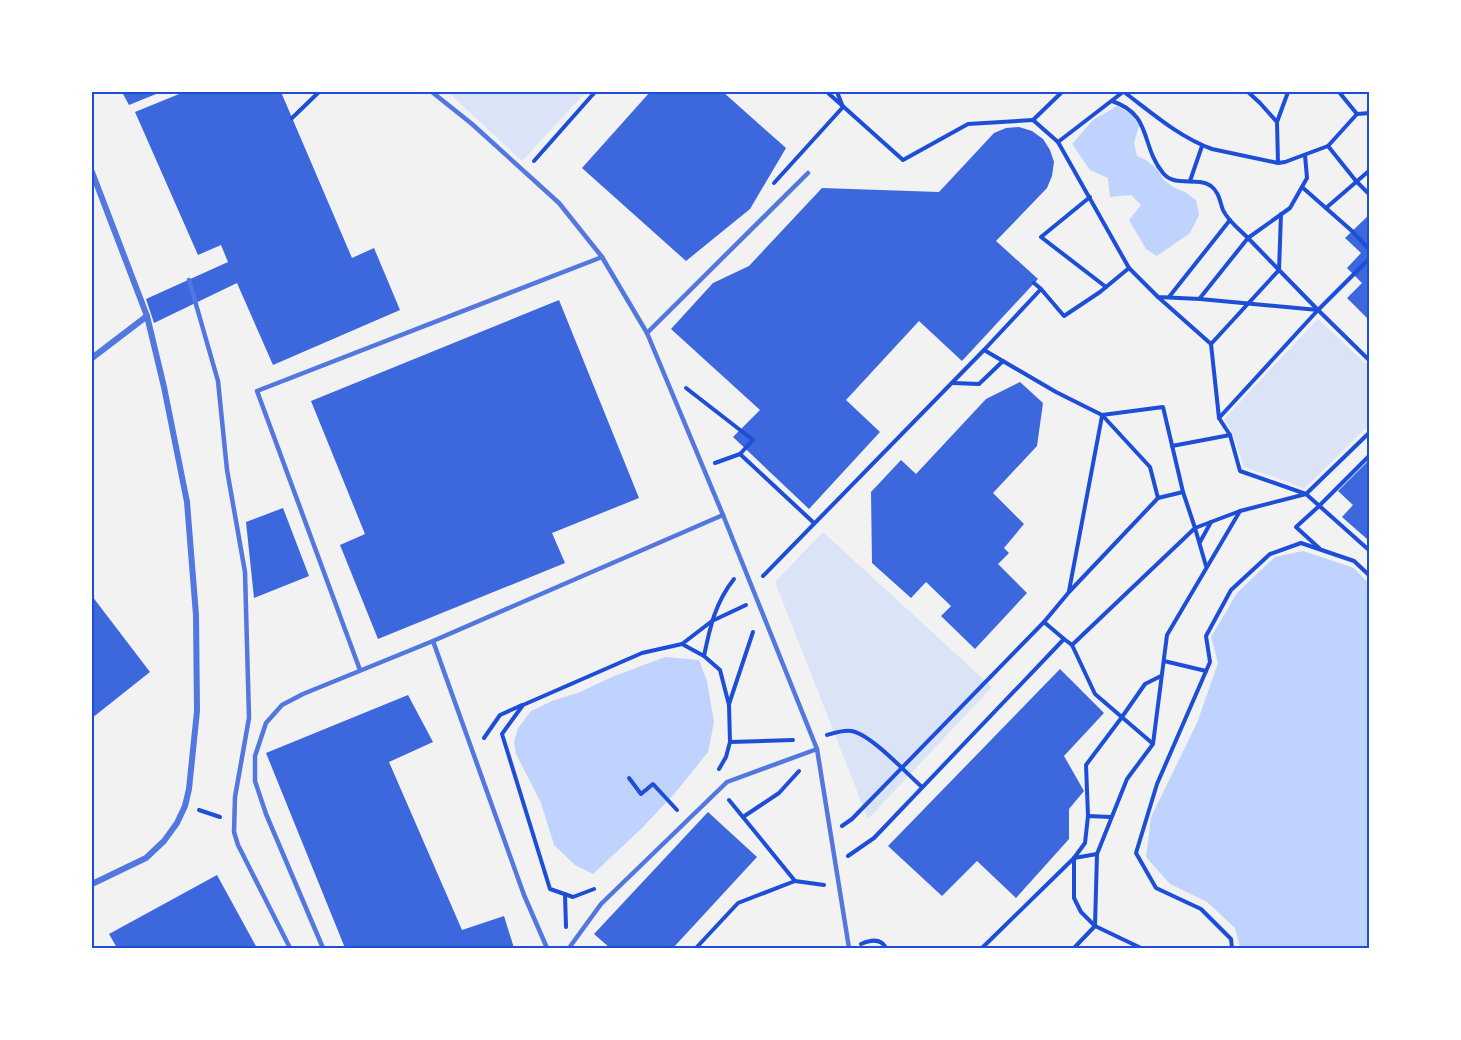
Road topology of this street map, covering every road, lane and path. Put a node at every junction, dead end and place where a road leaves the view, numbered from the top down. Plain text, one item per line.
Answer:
1 (319, 92) edge
2 (432, 92) edge
3 (595, 92) edge
4 (827, 92) edge
5 (837, 92) edge
6 (1062, 92) edge
7 (1124, 92) edge
8 (1248, 92) edge
9 (1288, 92) edge
10 (1339, 92) edge
11 (1112, 101) junction
12 (843, 107) junction
13 (1370, 113) edge
14 (1357, 114) junction
15 (292, 117) dead end
16 (1033, 120) junction
17 (1277, 122) junction
18 (1058, 142) junction
19 (1202, 146) junction
20 (1328, 146) junction
21 (1305, 155) junction
22 (1278, 163) junction
23 (1370, 170) edge
24 (92, 172) edge
25 (524, 172) junction
26 (808, 173) dead end
27 (1190, 181) junction
28 (1356, 182) junction
29 (772, 185) dead end
30 (1302, 187) junction
31 (1370, 195) edge
32 (1090, 197) junction
33 (1326, 208) junction
34 (1281, 214) junction
35 (1230, 220) junction
36 (1248, 238) junction
37 (1370, 250) edge
38 (602, 257) junction
39 (1370, 258) edge
40 (1129, 268) junction
41 (1279, 270) junction
42 (189, 280) dead end
43 (1034, 283) dead end
44 (1106, 287) junction
45 (1041, 289) junction
46 (1158, 297) junction
47 (1169, 297) junction
48 (1200, 299) junction
49 (1248, 304) junction
50 (1318, 310) junction
51 (147, 315) junction
52 (647, 333) junction
53 (1211, 344) junction
54 (984, 350) junction
55 (92, 358) edge
56 (1003, 361) junction
57 (1370, 361) edge
58 (663, 371) junction
59 (952, 382) junction
60 (1102, 415) junction
61 (1219, 418) junction
62 (1370, 432) edge
63 (1230, 435) junction
64 (1172, 446) junction
65 (740, 454) junction
66 (1370, 455) edge
67 (704, 468) junction
68 (1184, 492) junction
69 (1306, 495) junction
70 (1158, 498) junction
71 (1318, 507) junction
72 (1240, 512) junction
73 (723, 514) junction
74 (1212, 522) junction
75 (814, 524) junction
76 (1195, 528) junction
77 (1199, 543) junction
78 (1321, 550) junction
79 (1370, 552) edge
80 (744, 566) junction
81 (1206, 567) junction
82 (1370, 576) edge
83 (752, 587) junction
84 (1069, 592) junction
85 (757, 599) junction
86 (761, 608) junction
87 (712, 621) junction
88 (1044, 622) junction
89 (1064, 639) junction
90 (434, 641) junction
91 (682, 644) junction
92 (1072, 645) junction
93 (704, 656) junction
94 (1164, 661) junction
95 (360, 670) junction
96 (1206, 671) junction
97 (1162, 676) junction
98 (523, 705) junction
99 (729, 705) junction
100 (1122, 717) junction
101 (813, 740) junction
102 (730, 742) junction
103 (1153, 744) junction
104 (817, 749) junction
105 (473, 752) junction
106 (819, 765) junction
107 (902, 769) junction
108 (629, 778) dead end
109 (922, 787) junction
110 (720, 789) junction
111 (673, 814) dead end
112 (1088, 816) junction
113 (743, 817) junction
114 (1111, 817) junction
115 (831, 832) junction
116 (1097, 854) junction
117 (1074, 858) junction
118 (836, 865) junction
119 (795, 881) junction
120 (92, 884) edge
121 (599, 887) dead end
122 (840, 887) junction
123 (565, 894) junction
124 (1095, 926) junction
125 (566, 938) dead end
126 (290, 948) edge
127 (323, 948) edge
128 (547, 948) edge
129 (568, 948) edge
130 (696, 948) edge
131 (849, 948) edge
132 (886, 948) edge
133 (982, 948) edge
134 (1074, 948) edge
135 (1137, 948) edge
136 (1232, 948) edge

1 - 15 path
2 - 25 lane
3 - 25 path
4 - 12 path
5 - 12 path
6 - 16 path
7 - 11 path
7 - 19 path
8 - 17 path
9 - 17 path
10 - 14 path
11 - 18 path
11 - 27 path
12 - 16 path
12 - 29 path
13 - 14 path
14 - 20 path
16 - 18 path
17 - 22 path
18 - 32 path
19 - 22 path
19 - 27 path
20 - 21 path
20 - 28 path
21 - 22 path
21 - 30 path
23 - 28 path
24 - 51 street
25 - 38 lane
26 - 52 lane
27 - 35 path
28 - 31 path
28 - 33 path
30 - 33 path
30 - 34 path
32 - 40 path
32 - 44 path
33 - 37 path
34 - 36 path
34 - 41 path
35 - 36 path
35 - 47 path
36 - 41 path
36 - 48 path
38 - 52 lane
38 - 95 lane
39 - 50 path
40 - 44 path
40 - 46 path
41 - 49 path
41 - 50 path
42 - 126 lane
43 - 45 path
44 - 45 path
45 - 54 path
46 - 47 path
46 - 53 path
47 - 48 path
48 - 49 path
49 - 50 path
49 - 53 path
50 - 57 path
50 - 61 path
51 - 55 street
51 - 120 street
52 - 58 lane
53 - 61 path
54 - 56 path
54 - 59 path
56 - 59 path
56 - 60 path
58 - 65 path
58 - 67 lane
59 - 75 path
60 - 64 path
60 - 70 path
60 - 84 path
61 - 63 path
62 - 69 path
63 - 64 path
63 - 69 path
64 - 68 path
65 - 67 path
65 - 75 path
66 - 71 path
67 - 73 lane
68 - 70 path
68 - 76 path
69 - 71 path
69 - 72 path
70 - 84 path
71 - 78 path
71 - 79 path
72 - 74 path
72 - 81 path
73 - 80 lane
73 - 90 lane
74 - 76 path
74 - 77 path
75 - 83 path
76 - 77 path
76 - 92 path
77 - 81 path
78 - 82 path
78 - 96 path
80 - 83 lane
80 - 87 path
81 - 94 path
83 - 85 lane
84 - 88 path
85 - 86 lane
85 - 87 path
86 - 99 path
86 - 101 lane
87 - 91 path
87 - 93 path
88 - 89 path
88 - 107 path
89 - 92 path
89 - 109 path
90 - 95 lane
90 - 105 lane
91 - 93 path
91 - 98 path
92 - 100 path
93 - 99 path
94 - 96 path
94 - 97 path
95 - 127 lane
96 - 136 path
97 - 100 path
97 - 103 path
98 - 105 path
98 - 123 path
99 - 102 path
100 - 103 path
100 - 112 path
101 - 102 path
101 - 104 lane
101 - 107 path
102 - 110 path
103 - 114 path
104 - 106 lane
104 - 110 lane
105 - 128 lane
106 - 113 path
106 - 115 lane
107 - 109 path
107 - 115 path
108 - 111 path
109 - 118 path
110 - 113 path
110 - 129 lane
112 - 114 path
112 - 117 path
113 - 119 path
114 - 116 path
115 - 118 lane
116 - 117 path
116 - 124 path
117 - 124 path
117 - 133 path
118 - 122 lane
119 - 122 path
119 - 130 path
121 - 123 path
122 - 131 lane
123 - 125 path
124 - 134 path
124 - 135 path
131 - 132 path

